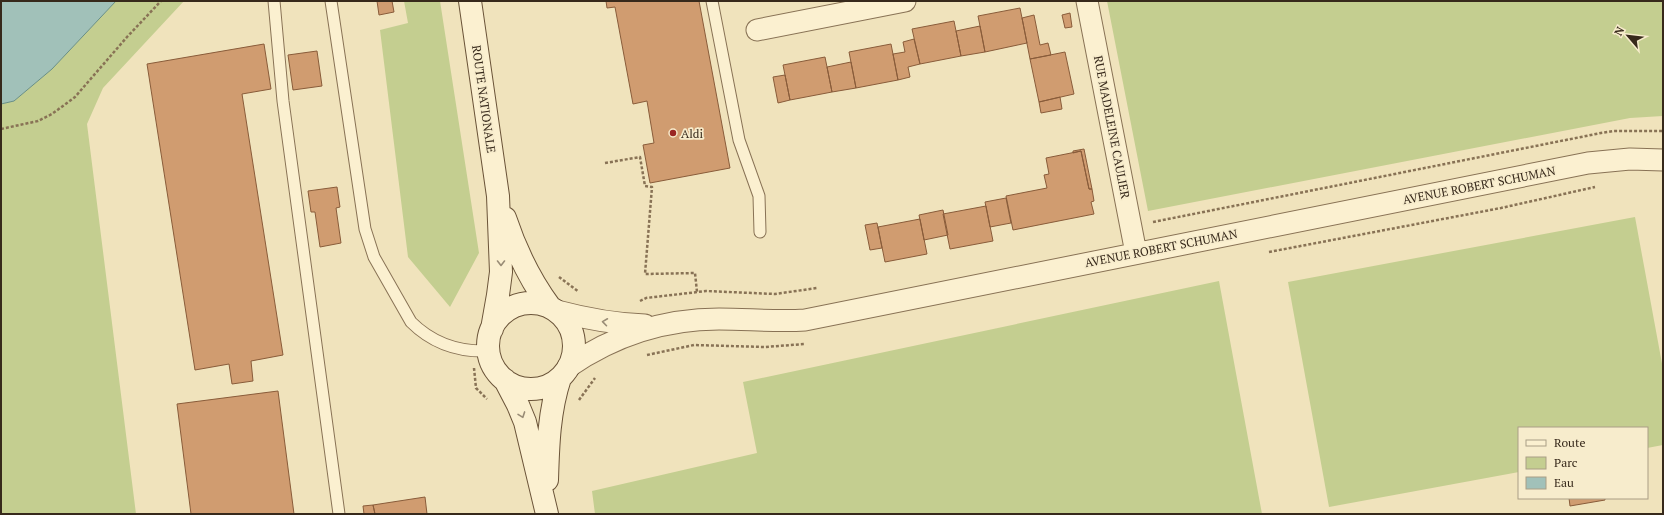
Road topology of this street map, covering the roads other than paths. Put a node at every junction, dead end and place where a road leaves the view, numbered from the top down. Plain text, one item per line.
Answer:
1 (274, 1) edge
2 (331, 1) edge
3 (470, 1) edge
4 (712, 1) edge
5 (905, 1) edge
6 (1088, 1) edge
7 (757, 30) dead end
8 (1663, 160) edge
9 (498, 196) junction
10 (760, 232) dead end
11 (1136, 253) junction
12 (554, 309) junction
13 (658, 326) junction
14 (492, 329) junction
15 (488, 351) junction
16 (564, 372) junction
17 (505, 380) junction
18 (546, 511) edge
19 (339, 514) edge

1 - 19 lane
2 - 15 lane
3 - 9 main road, ROUTE NATIONALE
4 - 10 lane
5 - 7 street
6 - 11 street, RUE MADELEINE CAULIER
8 - 11 street, AVENUE ROBERT SCHUMAN
9 - 12 main road, ROUTE NATIONALE
9 -> 14 main road, ROUTE NATIONALE
11 - 13 street, AVENUE ROBERT SCHUMAN
13 -> 12 street, AVENUE ROBERT SCHUMAN
12 - 14 main road
12 - 16 main road
13 - 16 street, AVENUE ROBERT SCHUMAN
14 - 15 main road
15 - 17 main road
16 - 17 main road
16 - 18 main road
17 -> 18 main road

